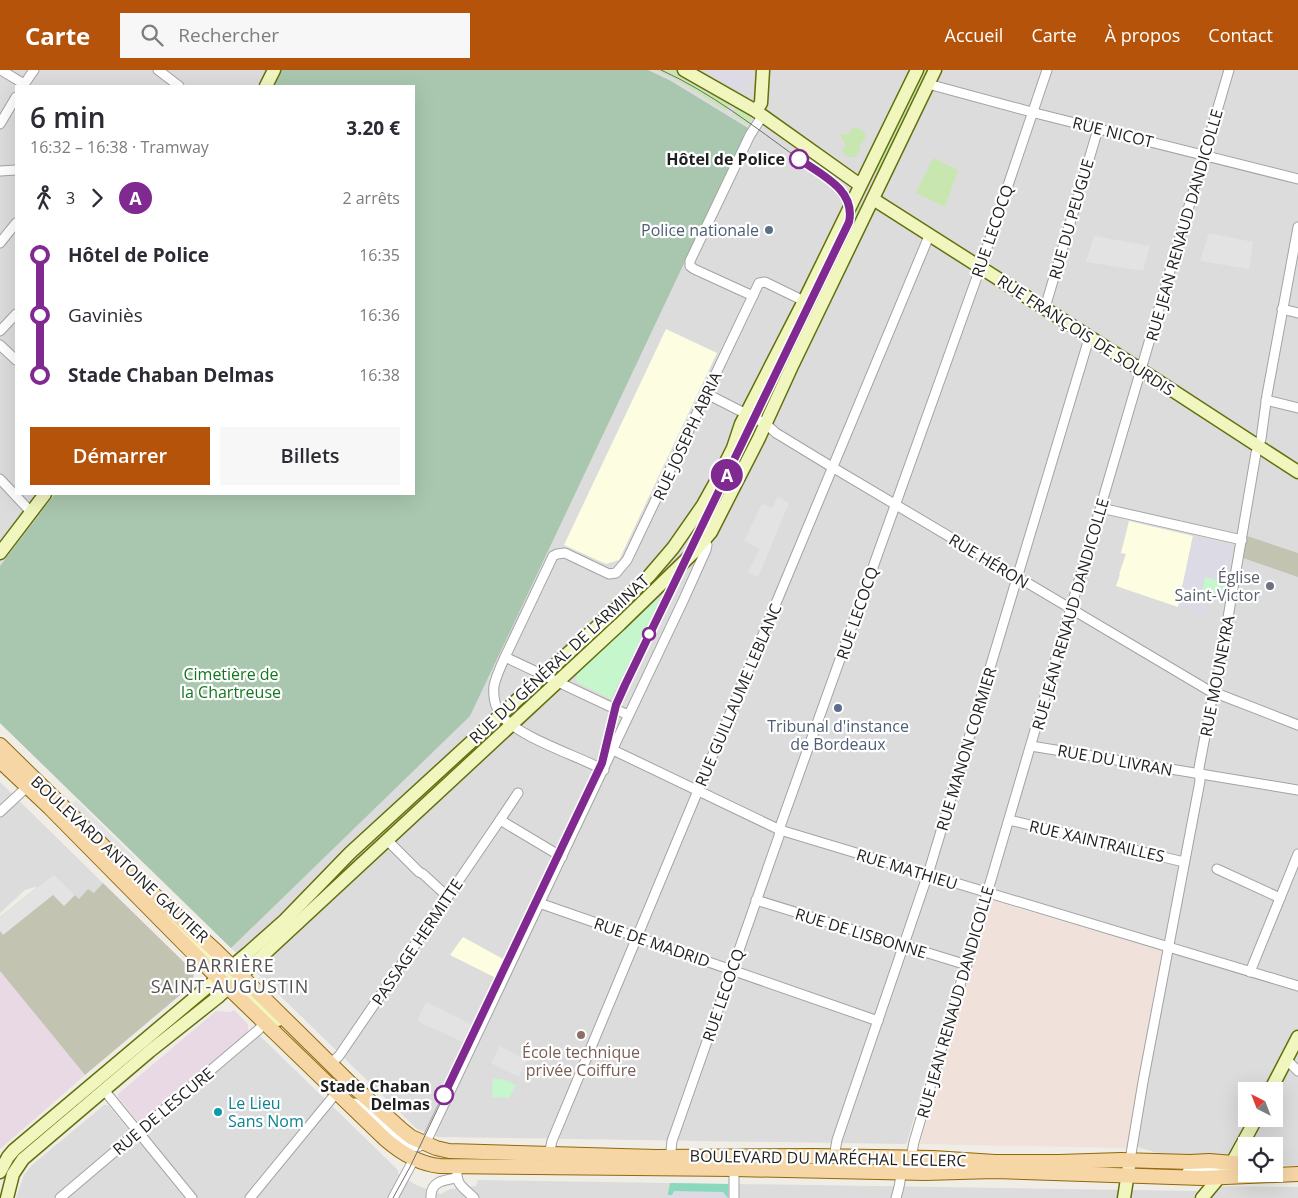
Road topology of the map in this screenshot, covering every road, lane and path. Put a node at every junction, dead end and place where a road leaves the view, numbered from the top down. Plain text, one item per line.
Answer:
1 (1, 70) edge
2 (34, 70) edge
3 (158, 70) edge
4 (274, 70) edge
5 (684, 70) edge
6 (917, 70) edge
7 (935, 70) edge
8 (1047, 70) edge
9 (1229, 70) edge
10 (763, 75) edge
11 (928, 84) junction
12 (24, 85) edge
13 (179, 85) edge
14 (266, 85) edge
15 (13, 109) edge
16 (755, 110) junction
17 (1033, 112) junction
18 (0, 124) edge
19 (1098, 129) junction
20 (1204, 155) junction
21 (0, 170) edge
22 (15, 170) edge
23 (1298, 179) edge
24 (860, 185) junction
25 (873, 199) junction
26 (15, 224) edge
27 (1298, 230) edge
28 (929, 236) junction
29 (0, 243) edge
30 (980, 268) junction
31 (752, 296) junction
32 (804, 301) junction
33 (1042, 308) junction
34 (1282, 309) junction
35 (1298, 313) edge
36 (15, 315) edge
37 (0, 331) edge
38 (1091, 339) junction
39 (0, 345) edge
40 (15, 359) edge
41 (1142, 371) junction
42 (707, 394) junction
43 (1266, 400) junction
44 (1298, 408) edge
45 (747, 414) junction
46 (766, 424) junction
47 (1259, 446) junction
48 (832, 467) junction
49 (1298, 472) edge
50 (0, 479) edge
51 (15, 495) edge
52 (15, 495) edge
53 (44, 495) edge
54 (895, 504) junction
55 (1101, 508) junction
56 (31, 512) junction
57 (704, 540) junction
58 (1242, 540) junction
59 (0, 553) edge
60 (1017, 578) junction
61 (1071, 610) junction
62 (505, 656) junction
63 (546, 675) junction
64 (558, 681) junction
65 (1214, 694) junction
66 (501, 715) junction
67 (628, 715) junction
68 (510, 725) junction
69 (1298, 725) edge
70 (0, 745) edge
71 (1031, 746) junction
72 (613, 750) junction
73 (0, 760) edge
74 (604, 770) junction
75 (1200, 774) junction
76 (28, 786) junction
77 (1298, 790) edge
78 (698, 791) junction
79 (518, 793) dead end
80 (0, 812) edge
81 (500, 820) junction
82 (1009, 820) junction
83 (780, 830) junction
84 (387, 840) junction
85 (1298, 854) edge
86 (562, 857) junction
87 (1184, 862) junction
88 (1217, 869) dead end
89 (928, 875) junction
90 (146, 887) junction
91 (987, 894) junction
92 (448, 897) junction
93 (1280, 898) junction
94 (756, 900) junction
95 (143, 902) junction
96 (540, 903) junction
97 (637, 937) junction
98 (904, 946) junction
99 (1169, 947) junction
100 (967, 965) junction
101 (732, 970) junction
102 (1250, 972) junction
103 (230, 976) junction
104 (1298, 986) edge
105 (878, 1021) junction
106 (266, 1022) junction
107 (1298, 1037) edge
108 (327, 1059) junction
109 (1286, 1059) junction
110 (1298, 1071) edge
111 (1274, 1082) edge
112 (104, 1090) junction
113 (337, 1092) junction
114 (1251, 1128) edge
115 (138, 1132) junction
116 (425, 1144) junction
117 (549, 1154) junction
118 (815, 1156) junction
119 (834, 1157) junction
120 (893, 1158) junction
121 (911, 1158) junction
122 (414, 1159) junction
123 (1130, 1160) junction
124 (670, 1162) junction
125 (1190, 1162) junction
126 (1232, 1163) junction
127 (1238, 1163) edge
128 (1283, 1165) edge
129 (1298, 1166) edge
130 (734, 1169) junction
131 (0, 1172) edge
132 (457, 1172) junction
133 (901, 1172) junction
134 (1298, 1174) edge
135 (1128, 1176) junction
136 (1167, 1177) junction
137 (1219, 1178) junction
138 (7, 1198) edge
139 (60, 1198) edge
140 (192, 1198) edge
141 (250, 1198) edge
142 (393, 1198) edge
143 (431, 1198) edge
144 (474, 1198) edge
145 (734, 1198) edge
146 (896, 1198) edge
147 (1124, 1198) edge
148 (1202, 1198) edge

1 - 12 street
2 - 12 street
3 - 13 street
4 - 14 main road
5 - 16 main road
6 - 24 main road, RUE DU GÉNÉRAL DE LARMINAT
7 - 11 main road, RUE DU GÉNÉRAL DE LARMINAT
8 - 17 street, RUE LECOCQ
9 - 20 street, RUE JEAN RENAUD DANDICOLLE
10 - 16 main road
11 - 17 street, RUE NICOT
11 - 25 main road, RUE DU GÉNÉRAL DE LARMINAT
15 - 18 street
16 - 24 main road
16 - 31 street
17 - 19 street, RUE NICOT
17 - 30 street, RUE LECOCQ
19 - 20 street, RUE NICOT
19 - 33 street, RUE DU PEUGUE
20 - 23 street, RUE NICOT
20 - 41 street, RUE JEAN RENAUD DANDICOLLE
21 - 22 street
24 - 32 main road, RUE DU GÉNÉRAL DE LARMINAT
25 - 28 main road, RUE FRANÇOIS DE SOURDIS
25 - 46 main road, RUE DU GÉNÉRAL DE LARMINAT
26 - 29 street
27 - 34 street, RUE MOUNEYRA
28 - 30 main road, RUE FRANÇOIS DE SOURDIS
28 - 48 street, RUE GUILLAUME LEBLANC
30 - 33 main road, RUE FRANÇOIS DE SOURDIS
30 - 54 street, RUE LECOCQ
31 - 32 street, RUE JOSEPH ABRIA
31 - 42 street, RUE JOSEPH ABRIA
32 - 45 main road, RUE DU GÉNÉRAL DE LARMINAT
33 - 38 main road, RUE FRANÇOIS DE SOURDIS
34 - 35 street
34 - 43 street, RUE MOUNEYRA
36 - 37 street
38 - 41 main road, RUE FRANÇOIS DE SOURDIS
38 - 60 street, RUE MANON CORMIER
39 - 40 street
41 - 47 main road, RUE FRANÇOIS DE SOURDIS
41 - 55 street, RUE JEAN RENAUD DANDICOLLE
42 - 45 street
42 - 62 street, RUE JOSEPH ABRIA
43 - 44 street
43 - 47 street, RUE MOUNEYRA
45 - 46 street, RUE HÉRON
45 - 63 main road, RUE DU GÉNÉRAL DE LARMINAT
46 - 48 street, RUE HÉRON
46 - 57 main road, RUE DU GÉNÉRAL DE LARMINAT
47 - 49 main road, RUE FRANÇOIS DE SOURDIS
47 - 58 street, RUE MOUNEYRA
48 - 54 street, RUE HÉRON
48 - 78 street, RUE GUILLAUME LEBLANC
50 - 52 street
51 - 56 street
53 - 56 main road
54 - 60 street, RUE HÉRON
54 - 83 street, RUE LECOCQ
55 - 58 street
55 - 61 street, RUE JEAN RENAUD DANDICOLLE
56 - 59 main road
57 - 64 main road, RUE DU GÉNÉRAL DE LARMINAT
57 - 67 street
58 - 65 street, RUE MOUNEYRA
60 - 61 street, RUE HÉRON
60 - 89 street, RUE MANON CORMIER
61 - 65 street, RUE HÉRON
61 - 71 street, RUE JEAN RENAUD DANDICOLLE
62 - 63 street
62 - 66 street
63 - 64 street
63 - 66 main road, RUE DU GÉNÉRAL DE LARMINAT
63 - 68 street
64 - 67 street
64 - 68 main road, RUE DU GÉNÉRAL DE LARMINAT
65 - 69 street, RUE HÉRON
65 - 75 street, RUE MOUNEYRA
66 - 68 street
66 - 103 main road, RUE DU GÉNÉRAL DE LARMINAT
67 - 72 street
68 - 74 street
68 - 84 main road, RUE DU GÉNÉRAL DE LARMINAT
70 - 90 main road, BOULEVARD ANTOINE GAUTIER
71 - 75 street, RUE DU LIVRAN
71 - 82 street, RUE JEAN RENAUD DANDICOLLE
72 - 74 street
72 - 78 street, RUE MATHIEU
73 - 76 main road, BOULEVARD ANTOINE GAUTIER
74 - 86 street
75 - 77 street, RUE DU LIVRAN
75 - 87 street, RUE MOUNEYRA
76 - 80 street
76 - 95 main road, BOULEVARD ANTOINE GAUTIER
78 - 83 street, RUE MATHIEU
78 - 97 street, RUE GUILLAUME LEBLANC
79 - 81 street, PASSAGE HERMITTE
81 - 86 street
81 - 92 street, PASSAGE HERMITTE
82 - 87 street, RUE XAINTRAILLES
82 - 91 street, RUE JEAN RENAUD DANDICOLLE
83 - 89 street, RUE MATHIEU
83 - 94 street, RUE LECOCQ
84 - 92 street
84 - 103 main road, RUE DU GÉNÉRAL DE LARMINAT
85 - 93 street
86 - 96 street
87 - 99 street, RUE MOUNEYRA
88 - 93 street
89 - 91 street, RUE MATHIEU
89 - 98 street, RUE MANON CORMIER
90 - 95 street
90 - 103 main road, BOULEVARD ANTOINE GAUTIER
91 - 99 street, RUE MATHIEU
91 - 100 street, RUE JEAN RENAUD DANDICOLLE
92 - 108 street, PASSAGE HERMITTE
93 - 102 street
94 - 98 street, RUE DE LISBONNE
94 - 101 street, RUE LECOCQ
95 - 103 main road, BOULEVARD ANTOINE GAUTIER
96 - 97 street, RUE DE MADRID
96 - 116 street
97 - 101 street, RUE DE MADRID
97 - 117 street, RUE GUILLAUME LEBLANC
98 - 100 street, RUE DE LISBONNE
98 - 105 street, RUE MANON CORMIER
99 - 102 street, RUE MATHIEU
99 - 123 street, RUE MOUNEYRA
100 - 121 street, RUE JEAN RENAUD DANDICOLLE
101 - 105 street, RUE DE MADRID
101 - 124 street, RUE LECOCQ
102 - 104 street, RUE MATHIEU
103 - 106 main road, BOULEVARD ANTOINE GAUTIER
103 - 108 main road, BOULEVARD ANTOINE GAUTIER
103 - 112 main road
103 - 131 main road
105 - 119 street, RUE MANON CORMIER
106 - 113 main road, BOULEVARD ANTOINE GAUTIER
106 - 115 street, RUE DE LESCURE
107 - 109 main road
108 - 116 main road, BOULEVARD ANTOINE GAUTIER
109 - 110 street
109 - 111 main road
112 - 115 street
112 - 138 main road
113 - 116 street, BOULEVARD ANTOINE GAUTIER
113 - 122 main road, BOULEVARD ANTOINE GAUTIER
113 - 141 street
114 - 126 main road
115 - 139 street, RUE DE LESCURE
115 - 140 street
116 - 117 main road, BOULEVARD DU MARÉCHAL LECLERC
117 - 124 main road, BOULEVARD DU MARÉCHAL LECLERC
118 - 119 main road, BOULEVARD DU MARÉCHAL LECLERC
118 - 124 main road, BOULEVARD DU MARÉCHAL LECLERC
118 - 130 street
119 - 120 main road, BOULEVARD DU MARÉCHAL LECLERC
120 - 121 main road, BOULEVARD DU MARÉCHAL LECLERC
120 - 133 street
121 - 123 main road, BOULEVARD DU MARÉCHAL LECLERC
122 - 132 main road, BOULEVARD DU MARÉCHAL LECLERC
122 - 142 street
123 - 125 main road, BOULEVARD DU MARÉCHAL LECLERC
123 - 135 main road
124 - 130 main road, BOULEVARD DU MARÉCHAL LECLERC
124 - 132 main road, BOULEVARD DU MARÉCHAL LECLERC
125 - 126 main road, BOULEVARD DU MARÉCHAL LECLERC
125 - 135 street
126 - 127 main road, BOULEVARD DU MARÉCHAL LECLERC
126 - 136 street
126 - 137 main road
128 - 129 main road
130 - 133 main road, BOULEVARD DU MARÉCHAL LECLERC
130 - 145 street
132 - 143 street
132 - 144 street
133 - 135 main road, BOULEVARD DU MARÉCHAL LECLERC
133 - 146 street
134 - 137 main road, BOULEVARD DU MARÉCHAL LECLERC
135 - 136 main road, BOULEVARD DU MARÉCHAL LECLERC
135 - 147 main road
136 - 137 main road, BOULEVARD DU MARÉCHAL LECLERC
137 - 148 main road

